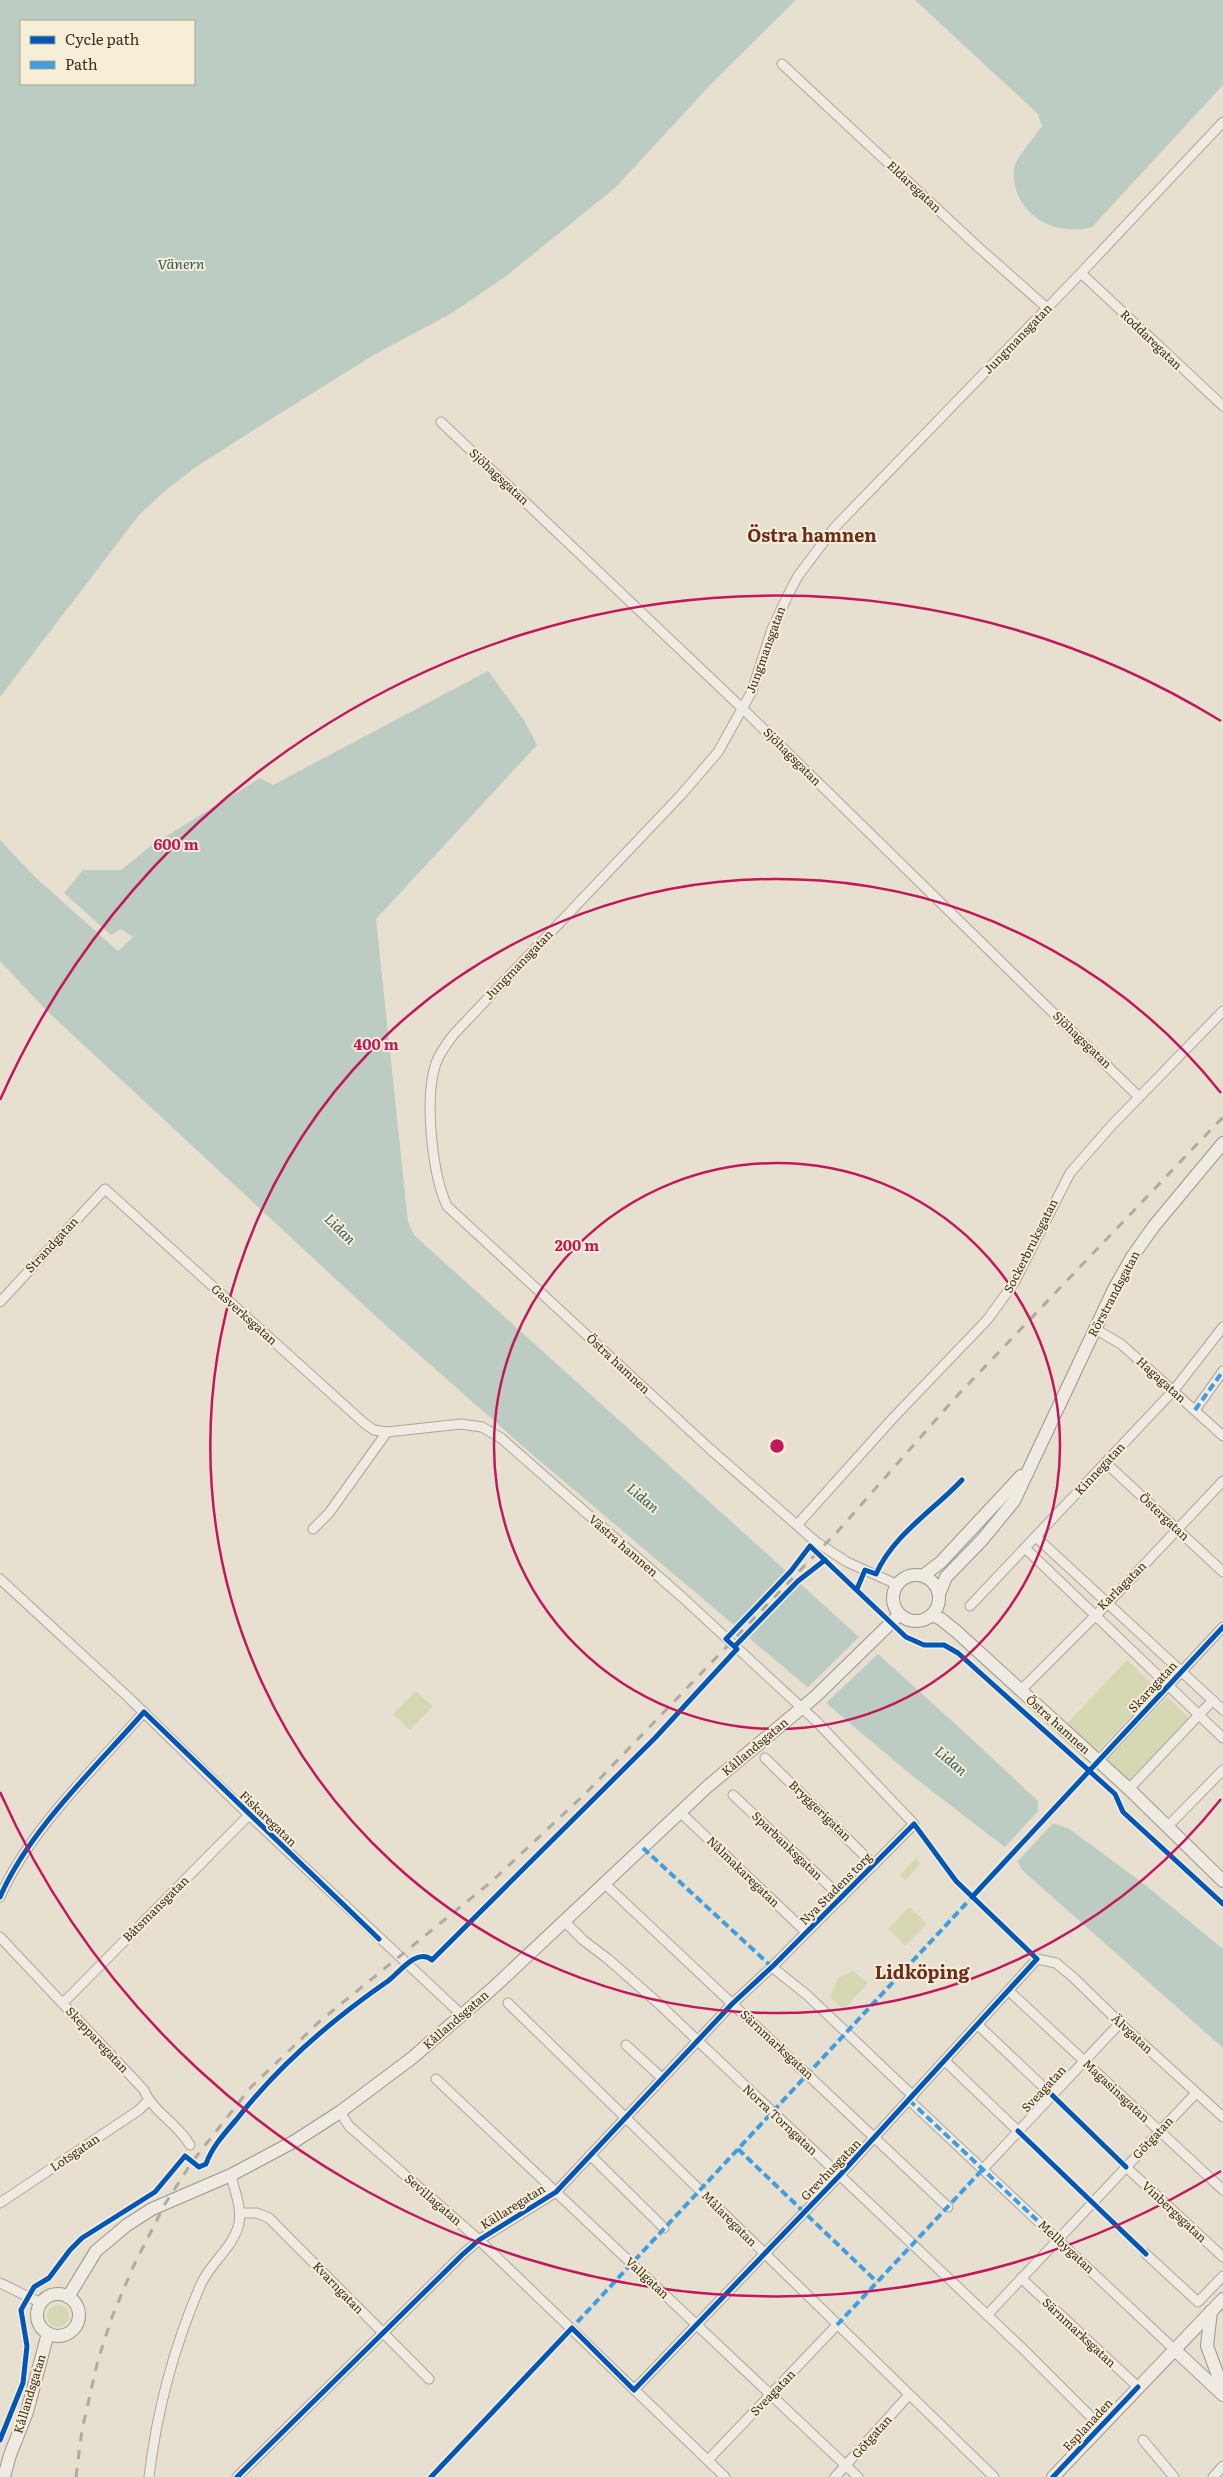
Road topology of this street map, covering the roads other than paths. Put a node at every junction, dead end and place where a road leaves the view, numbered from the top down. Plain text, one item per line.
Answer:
1 (782, 64) dead end
2 (1223, 122) edge
3 (1081, 273) junction
4 (1048, 308) junction
5 (1223, 406) edge
6 (441, 422) dead end
7 (744, 708) junction
8 (1223, 1011) edge
9 (432, 1083) joint
10 (1139, 1097) junction
11 (1223, 1143) edge
12 (104, 1189) joint
13 (0, 1302) edge
14 (1223, 1327) edge
15 (1095, 1329) junction
16 (1223, 1372) edge
17 (1174, 1390) junction
18 (1195, 1410) junction
19 (387, 1432) junction
20 (1223, 1436) edge
21 (1033, 1463) junction
22 (1106, 1463) junction
23 (1223, 1481) edge
24 (797, 1525) junction
25 (313, 1529) dead end
26 (1177, 1529) junction
27 (1036, 1537) junction
28 (1025, 1548) junction
29 (1223, 1572) edge
30 (924, 1576) junction
31 (0, 1580) edge
32 (896, 1584) junction
33 (939, 1594) junction
34 (1108, 1603) junction
35 (970, 1606) dead end
36 (1094, 1614) junction
37 (899, 1615) junction
38 (932, 1615) junction
39 (1223, 1627) edge
40 (1181, 1672) junction
41 (1168, 1686) junction
42 (1020, 1691) junction
43 (1213, 1700) junction
44 (802, 1708) junction
45 (1223, 1710) edge
46 (144, 1712) junction
47 (1200, 1715) junction
48 (1223, 1738) edge
49 (765, 1758) dead end
50 (1098, 1760) junction
51 (1223, 1770) edge
52 (1129, 1789) junction
53 (733, 1795) dead end
54 (680, 1812) junction
55 (249, 1815) junction
56 (914, 1824) joint
57 (1168, 1826) junction
58 (874, 1865) junction
59 (1223, 1881) edge
60 (605, 1884) junction
61 (0, 1897) edge
62 (842, 1898) junction
63 (565, 1922) junction
64 (806, 1932) junction
65 (0, 1937) edge
66 (1037, 1959) joint
67 (772, 1967) junction
68 (1009, 1991) junction
69 (63, 2003) junction
70 (508, 2003) dead end
71 (732, 2004) junction
72 (463, 2016) junction
73 (1120, 2022) junction
74 (978, 2025) junction
75 (697, 2042) junction
76 (626, 2045) dead end
77 (945, 2061) junction
78 (1084, 2061) junction
79 (662, 2078) junction
80 (436, 2079) dead end
81 (1196, 2093) junction
82 (1052, 2095) junction
83 (911, 2098) junction
84 (148, 2101) junction
85 (340, 2112) junction
86 (626, 2117) junction
87 (1223, 2117) edge
88 (1159, 2130) junction
89 (1018, 2131) junction
90 (874, 2139) junction
91 (190, 2145) dead end
92 (590, 2155) junction
93 (1126, 2167) junction
94 (983, 2169) junction
95 (231, 2175) junction
96 (840, 2175) junction
97 (1223, 2190) edge
98 (556, 2192) junction
99 (0, 2203) edge
100 (948, 2207) dead end
101 (240, 2213) junction
102 (664, 2228) dead end
103 (1057, 2239) junction
104 (479, 2240) junction
105 (764, 2254) junction
106 (1146, 2254) dead end
107 (1223, 2257) edge
108 (1223, 2276) edge
109 (1021, 2278) junction
110 (0, 2283) edge
111 (68, 2297) junction
112 (1223, 2299) edge
113 (41, 2303) junction
114 (1211, 2311) junction
115 (987, 2315) junction
116 (697, 2325) junction
117 (837, 2325) junction
118 (48, 2333) junction
119 (383, 2334) junction
120 (1175, 2350) junction
121 (429, 2380) dead end
122 (1138, 2388) junction
123 (1223, 2389) edge
124 (634, 2390) junction
125 (772, 2394) junction
126 (1223, 2395) edge
127 (908, 2396) junction
128 (1100, 2426) junction
129 (1143, 2440) dead end
130 (10, 2455) junction
131 (708, 2460) junction
132 (0, 2465) edge
133 (846, 2465) junction
134 (1223, 2466) edge
135 (4, 2477) edge
136 (150, 2477) edge
137 (237, 2477) edge
138 (725, 2477) edge
139 (835, 2477) edge
140 (858, 2477) edge
141 (994, 2477) edge
142 (1054, 2477) edge
143 (1174, 2477) edge
144 (1213, 2477) edge

1 - 4 street, Eldaregatan
2 - 3 street, Jungmansgatan
3 - 4 street, Jungmansgatan
3 - 5 street, Roddaregatan
4 - 7 street, Jungmansgatan
6 - 7 street, Sjöhagsgatan
7 - 9 street, Jungmansgatan
7 - 10 street, Sjöhagsgatan
8 - 10 street, Sockerbruksgatan
9 - 24 street, Östra hamnen
10 - 24 street, Sockerbruksgatan
11 - 15 main road, Rörstrandsgatan
12 - 13 street, Strandgatan
12 - 19 street, Gasverksgatan
14 - 17 street, Kinnegatan
15 - 17 street, Hagagatan
15 - 21 main road, Rörstrandsgatan
16 - 18 street
17 - 18 street, Hagagatan
17 - 22 street, Kinnegatan
18 - 20 street, Hagagatan
19 - 25 street
19 - 44 street, Västra hamnen
21 - 30 main road, Rörstrandsgatan
21 - 33 main road, Rörstrandsgatan
22 - 26 street, Östergatan
22 - 27 street, Kinnegatan
23 - 26 street, Karlagatan
24 - 32 street, Östra hamnen
26 - 29 street, Östergatan
26 - 34 street, Karlagatan
27 - 28 street, Kinnegatan
27 - 34 street
28 - 35 street, Kinnegatan
28 - 36 street
30 - 32 main road
30 - 33 main road
31 - 46 street, Fiskaregatan
32 - 37 main road
33 - 38 main road
34 - 36 street, Karlagatan
34 - 40 street
36 - 41 street
36 - 42 street, Karlagatan
37 - 38 main road
37 - 44 main road, Kållandsgatan
38 - 42 main road, Östra hamnen
39 - 40 street, Skaragatan
40 - 41 street, Skaragatan
40 - 43 street
41 - 47 street
41 - 50 street, Skaragatan
42 - 50 main road, Östra hamnen
43 - 45 street
43 - 47 street
44 - 54 main road, Kållandsgatan
44 - 56 street, Västra hamnen
46 - 55 street, Fiskaregatan
46 - 61 street
47 - 48 street
47 - 52 street
49 - 58 street, Bryggerigatan
50 - 52 main road, Östra hamnen
51 - 57 street
52 - 57 main road, Östra hamnen
53 - 62 street, Sparbanksgatan
54 - 60 main road, Kållandsgatan
54 - 64 street, Nålmakaregatan
55 - 69 street, Båtsmansgatan
55 - 72 street, Fiskaregatan
56 - 58 street, Nya Stadens torg
57 - 59 main road, Östra hamnen
58 - 62 street, Nya Stadens torg
60 - 63 main road, Kållandsgatan
60 - 71 street, Särnmarksgatan
62 - 64 street, Nya Stadens torg
63 - 72 main road, Kållandsgatan
63 - 75 street, Norra Torngatan
64 - 67 street, Nya Stadens torg
65 - 69 street, Skepparegatan
66 - 68 street, Grevhusgatan
66 - 73 street, Älvgatan
67 - 71 street, Källaregatan
67 - 83 street, Mellbygatan
68 - 74 street, Grevhusgatan
68 - 78 street, Magasinsgatan
69 - 84 street, Skepparegatan
70 - 86 street, Målaregatan
71 - 75 street, Källaregatan
71 - 90 street, Särnmarksgatan
72 - 85 main road, Kållandsgatan
73 - 78 street, Sveagatan
73 - 81 street, Älvgatan
74 - 77 street, Grevhusgatan
74 - 82 street
75 - 79 street, Källaregatan
75 - 96 street, Norra Torngatan
76 - 79 street
77 - 83 street, Grevhusgatan
77 - 89 street
78 - 82 street, Sveagatan
78 - 88 street, Magasinsgatan
79 - 86 street, Källaregatan
80 - 98 street, Vallgatan
81 - 87 street, Älvgatan
81 - 88 street, Götgatan
82 - 89 street, Sveagatan
83 - 90 street, Grevhusgatan
83 - 94 street, Mellbygatan
84 - 91 street, Skepparegatan
84 - 99 street, Lotsgatan
85 - 95 main road, Kållandsgatan
85 - 104 street, Sevillagatan
86 - 92 street, Källaregatan
86 - 105 street, Målaregatan
88 - 93 street, Götgatan
88 - 97 street, Magasinsgatan
89 - 94 street, Sveagatan
90 - 96 street, Grevhusgatan
90 - 100 street, Särnmarksgatan
92 - 98 street, Källaregatan
92 - 102 street
93 - 103 street, Götgatan
93 - 107 street, Vinbergsgatan
94 - 103 street, Mellbygatan
95 - 101 street
95 - 111 main road, Kållandsgatan
96 - 105 street, Grevhusgatan
96 - 115 street, Norra Torngatan
98 - 104 street, Källaregatan
98 - 116 street, Vallgatan
101 - 119 street, Kvarngatan
101 - 136 street
103 - 109 street, Götgatan
103 - 120 street, Mellbygatan
104 - 119 street, Källaregatan
104 - 124 street, Sevillagatan
105 - 116 street, Grevhusgatan
105 - 117 street, Målaregatan
106 - 108 street
109 - 115 street, Götgatan
109 - 122 street, Särnmarksgatan
110 - 113 street
111 - 113 main road
111 - 118 main road
112 - 114 main road, Esplanaden
113 - 118 main road
114 - 120 main road, Esplanaden
114 - 123 main road
115 - 128 street, Norra Torngatan
116 - 124 street, Grevhusgatan
116 - 125 street, Vallgatan
117 - 125 street, Sveagatan
117 - 127 street, Målaregatan
118 - 130 main road, Kållandsgatan
119 - 121 street, Kvarngatan
119 - 137 street, Källaregatan
120 - 122 main road, Esplanaden
120 - 126 main road, Mellbygatan
122 - 128 main road, Esplanaden
124 - 131 street, Sevillagatan
125 - 131 street, Sveagatan
125 - 133 street, Vallgatan
127 - 133 street, Götgatan
127 - 141 street, Målaregatan
128 - 142 main road, Esplanaden
129 - 143 street
130 - 132 main road, Kållandsgatan
130 - 135 main road, Kållandsgatan
131 - 138 street, Sevillagatan
133 - 139 street, Götgatan
133 - 140 street, Vallgatan
134 - 144 street

